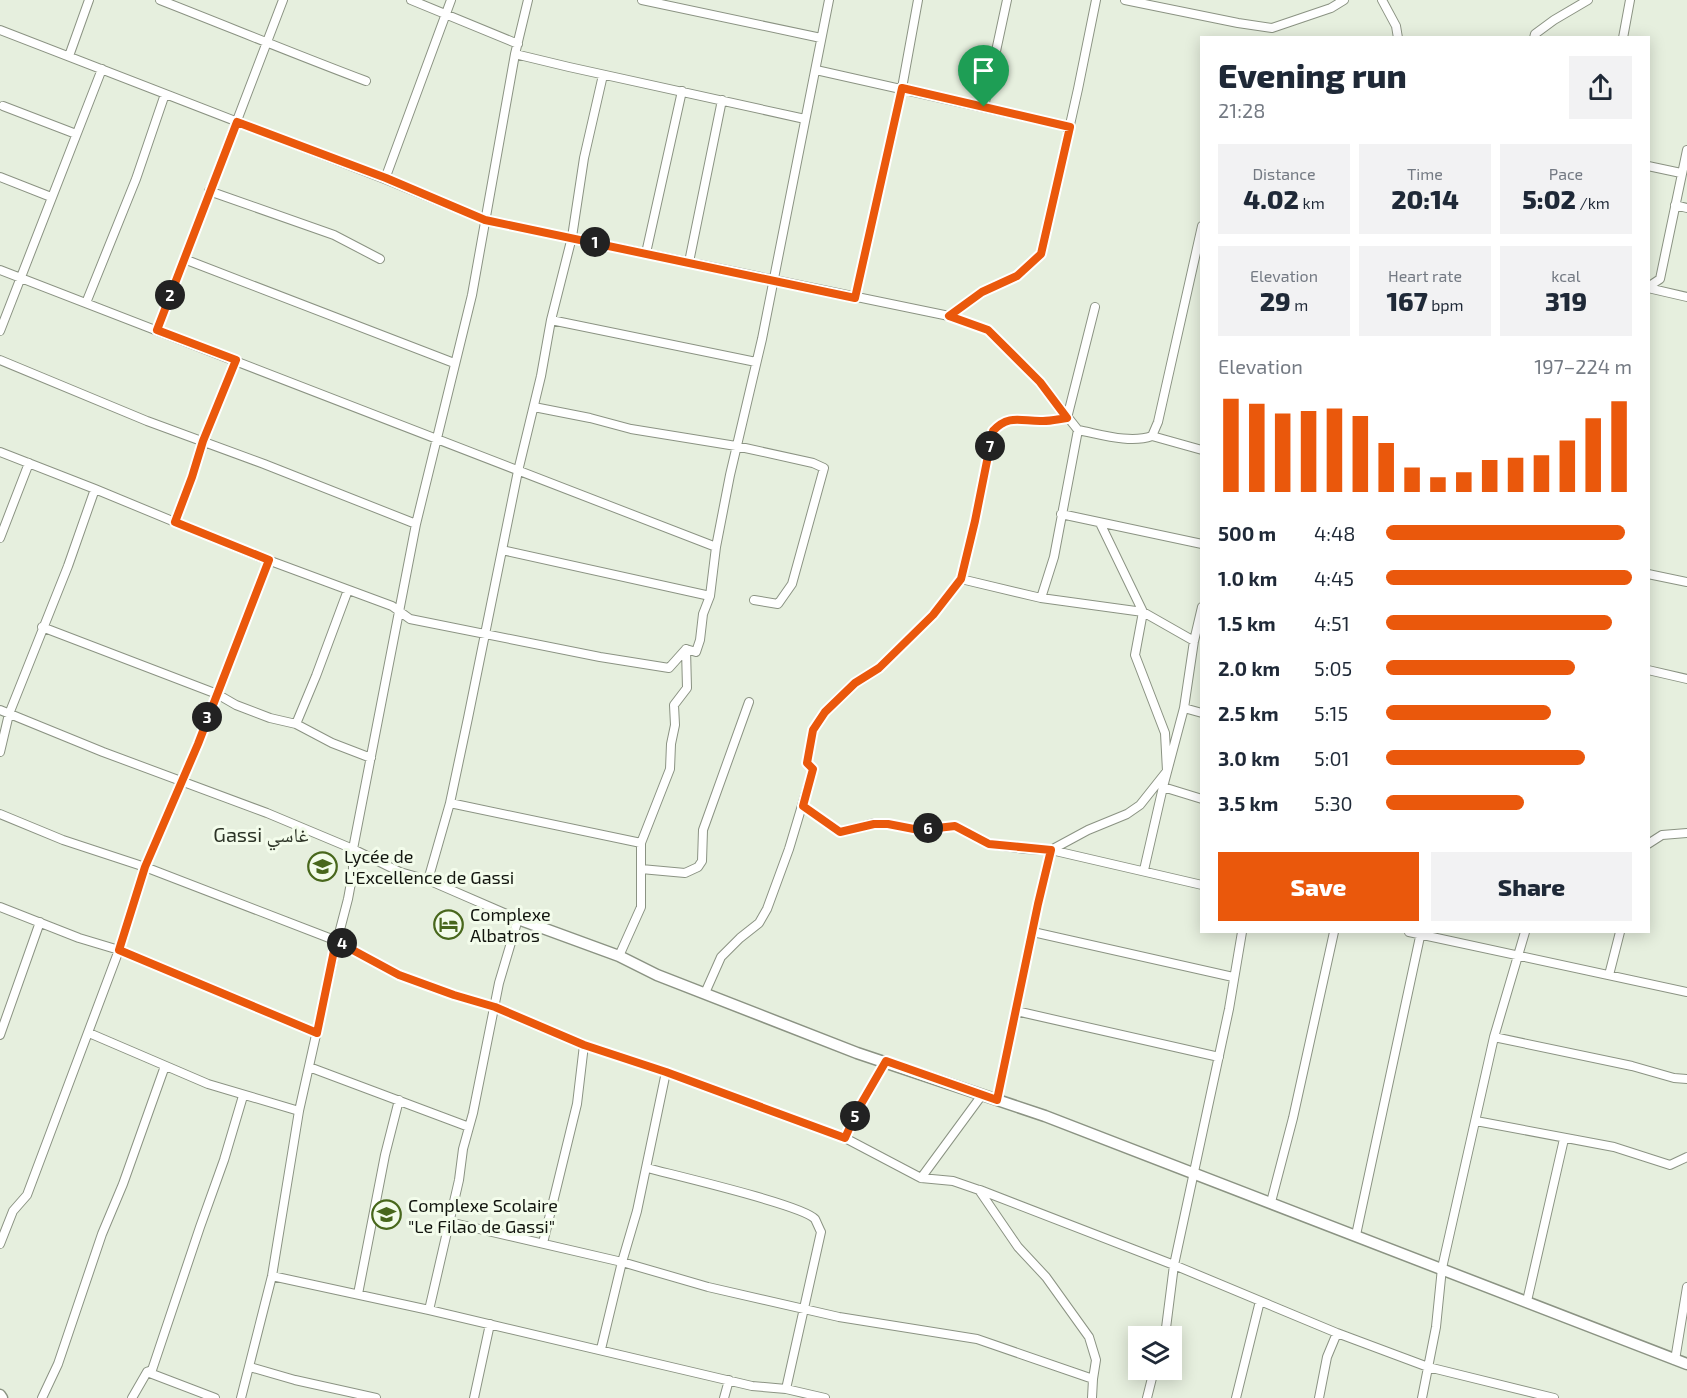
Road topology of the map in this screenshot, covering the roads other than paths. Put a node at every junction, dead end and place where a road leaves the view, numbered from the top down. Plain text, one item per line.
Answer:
1 (89, 0) edge
2 (160, 0) edge
3 (283, 0) edge
4 (411, 0) edge
5 (451, 0) edge
6 (528, 0) edge
7 (642, 0) edge
8 (829, 0) edge
9 (918, 0) edge
10 (1007, 0) edge
11 (1096, 0) edge
12 (1125, 0) edge
13 (1344, 0) edge
14 (1382, 0) edge
15 (1588, 0) edge
16 (1630, 0) edge
17 (445, 14) junction
18 (0, 30) edge
19 (1398, 36) edge
20 (1534, 36) edge
21 (1623, 36) edge
22 (821, 38) junction
23 (266, 42) junction
24 (518, 44) junction
25 (515, 54) junction
26 (69, 56) junction
27 (102, 69) junction
28 (816, 70) junction
29 (603, 75) junction
30 (366, 81) dead end
31 (902, 88) junction
32 (682, 91) junction
33 (165, 94) junction
34 (722, 100) junction
35 (3, 106) dead end
36 (984, 107) junction
37 (805, 119) junction
38 (237, 122) junction
39 (1070, 127) junction
40 (76, 134) junction
41 (1687, 150) edge
42 (1650, 166) edge
43 (1681, 173) junction
44 (0, 177) edge
45 (386, 178) junction
46 (209, 191) junction
47 (51, 197) junction
48 (1675, 205) junction
49 (1687, 208) edge
50 (485, 220) junction
51 (1200, 234) edge
52 (572, 237) junction
53 (646, 253) junction
54 (184, 259) junction
55 (380, 259) dead end
56 (689, 262) junction
57 (0, 270) edge
58 (21, 277) junction
59 (772, 281) junction
60 (1650, 286) edge
61 (1650, 288) edge
62 (1687, 297) edge
63 (855, 298) junction
64 (86, 303) junction
65 (1095, 307) dead end
66 (949, 316) junction
67 (552, 320) junction
68 (157, 330) junction
69 (0, 331) edge
70 (0, 360) edge
71 (236, 360) junction
72 (756, 362) junction
73 (454, 363) junction
74 (534, 407) junction
75 (1067, 418) junction
76 (1078, 430) junction
77 (1152, 436) junction
78 (203, 441) junction
79 (437, 441) junction
80 (736, 446) junction
81 (1200, 449) edge
82 (0, 452) edge
83 (29, 463) junction
84 (518, 471) junction
85 (95, 489) junction
86 (1061, 514) junction
87 (175, 522) junction
88 (1100, 523) junction
89 (416, 524) junction
90 (0, 538) edge
91 (1200, 544) edge
92 (716, 547) junction
93 (502, 550) junction
94 (269, 560) junction
95 (1650, 574) edge
96 (961, 579) junction
97 (1686, 580) edge
98 (348, 590) junction
99 (710, 596) junction
100 (1041, 598) junction
101 (754, 600) dead end
102 (398, 612) junction
103 (1143, 612) junction
104 (1200, 616) edge
105 (42, 627) junction
106 (485, 634) junction
107 (1194, 641) junction
108 (686, 649) junction
109 (1650, 670) edge
110 (1687, 679) edge
111 (217, 694) junction
112 (749, 702) dead end
113 (1184, 708) junction
114 (0, 710) edge
115 (1200, 712) edge
116 (9, 714) junction
117 (296, 724) junction
118 (0, 752) edge
119 (371, 758) junction
120 (1167, 771) junction
121 (182, 781) junction
122 (1162, 788) junction
123 (1200, 798) edge
124 (450, 803) junction
125 (803, 806) junction
126 (0, 814) edge
127 (1687, 833) edge
128 (641, 843) junction
129 (1650, 843) edge
130 (353, 849) junction
131 (1051, 850) junction
132 (145, 867) junction
133 (641, 869) junction
134 (1144, 870) junction
135 (428, 880) junction
136 (1200, 884) edge
137 (0, 907) edge
138 (518, 919) junction
139 (40, 922) junction
140 (1033, 932) junction
141 (1242, 933) edge
142 (1334, 933) edge
143 (1420, 933) edge
144 (1525, 933) edge
145 (1620, 933) edge
146 (336, 941) junction
147 (119, 950) junction
148 (1518, 955) junction
149 (620, 956) junction
150 (1608, 975) junction
151 (1233, 977) junction
152 (1687, 992) edge
153 (705, 993) junction
154 (495, 1007) junction
155 (1016, 1011) junction
156 (89, 1033) junction
157 (317, 1033) junction
158 (0, 1035) edge
159 (1494, 1037) junction
160 (584, 1045) junction
161 (1219, 1057) junction
162 (886, 1061) junction
163 (165, 1066) junction
164 (309, 1067) junction
165 (666, 1072) junction
166 (1687, 1079) edge
167 (982, 1095) junction
168 (243, 1096) junction
169 (399, 1100) junction
170 (997, 1100) junction
171 (299, 1111) junction
172 (1476, 1121) junction
173 (469, 1127) junction
174 (845, 1138) junction
175 (1564, 1139) junction
176 (1687, 1156) edge
177 (647, 1168) junction
178 (1193, 1172) junction
179 (921, 1178) junction
180 (979, 1190) junction
181 (1271, 1202) junction
182 (449, 1222) junction
183 (1, 1233) edge
184 (1356, 1235) junction
185 (543, 1243) junction
186 (0, 1244) edge
187 (622, 1262) junction
188 (1174, 1265) junction
189 (1442, 1268) junction
190 (272, 1276) junction
191 (1687, 1287) edge
192 (358, 1294) junction
193 (1260, 1301) junction
194 (1527, 1301) junction
195 (804, 1309) junction
196 (429, 1310) junction
197 (490, 1324) junction
198 (1166, 1326) edge
199 (1337, 1333) junction
200 (601, 1349) junction
201 (1675, 1359) junction
202 (1687, 1364) edge
203 (250, 1366) junction
204 (1428, 1366) junction
205 (147, 1371) junction
206 (1094, 1379) junction
207 (729, 1380) junction
208 (1152, 1380) edge
209 (786, 1389) junction
210 (820, 1397) edge
211 (42, 1398) edge
212 (132, 1398) edge
213 (215, 1398) edge
214 (241, 1398) edge
215 (376, 1398) edge
216 (474, 1398) edge
217 (724, 1398) edge
218 (1092, 1398) edge
219 (1147, 1398) edge
220 (1236, 1398) edge
221 (1319, 1398) edge
222 (1422, 1398) edge
223 (1554, 1398) edge

1 - 26 street
2 - 23 street
3 - 23 street
4 - 17 street
5 - 17 street
6 - 24 street
7 - 22 street
8 - 22 street
9 - 31 street
10 - 36 street
11 - 39 street
12 - 13 street
14 - 19 street
15 - 20 street
16 - 21 street
17 - 24 street
17 - 45 street
18 - 26 street
22 - 28 street
23 - 30 street
23 - 38 street
24 - 25 street
25 - 29 street
25 - 50 street
26 - 27 street
27 - 33 street
27 - 40 street
28 - 31 street
28 - 37 street
29 - 32 street
29 - 52 street
31 - 36 street
31 - 63 street
32 - 34 street
32 - 53 street
33 - 38 street
33 - 64 street
34 - 37 street
34 - 56 street
35 - 40 street
36 - 39 street
37 - 59 street
38 - 45 street
38 - 46 street
39 - 66 street
40 - 47 street
41 - 43 street
42 - 43 street
43 - 48 street
44 - 47 street
45 - 50 street
46 - 54 street
46 - 55 street
47 - 58 street
48 - 49 street
48 - 60 street
50 - 52 street
50 - 73 street
51 - 77 street
52 - 53 street
52 - 67 street
53 - 56 street
54 - 68 street
54 - 73 street
56 - 59 street
57 - 58 street
58 - 64 street
58 - 69 street
59 - 63 street
59 - 72 street
61 - 62 street
63 - 66 street
64 - 68 street
65 - 75 street
66 - 75 street
67 - 72 street
67 - 74 street
68 - 71 street
70 - 78 street
71 - 78 street
71 - 79 street
72 - 80 street
73 - 79 street
74 - 80 street
74 - 84 street
75 - 76 street
75 - 96 street
76 - 77 street
76 - 86 street
77 - 81 street
78 - 87 street
78 - 89 street
79 - 84 street
79 - 89 street
80 - 92 street
80 - 101 street
82 - 83 street
83 - 85 street
83 - 90 street
84 - 92 street
84 - 93 street
85 - 87 street
85 - 105 street
86 - 88 street
86 - 100 street
87 - 94 street
88 - 91 street
88 - 103 street
89 - 102 street
92 - 99 street
93 - 99 street
93 - 106 street
94 - 98 street
94 - 111 street
95 - 97 street
96 - 100 street
96 - 125 street
98 - 102 street
98 - 117 street
99 - 108 street
100 - 103 street
102 - 106 street
102 - 119 street
103 - 107 street
103 - 120 street
104 - 107 street
105 - 111 street
105 - 116 street
106 - 108 street
106 - 124 street
107 - 113 street
108 - 128 street
109 - 110 street
111 - 117 street
111 - 121 street
112 - 133 street
113 - 115 street
113 - 120 street
114 - 116 street
116 - 118 street
116 - 121 street
117 - 119 street
119 - 130 street
120 - 122 street
120 - 131 street
121 - 130 street
121 - 132 street
122 - 123 street
122 - 134 street
124 - 128 street
124 - 135 street
125 - 131 street
125 - 153 street
126 - 132 street
127 - 129 street
128 - 133 street
130 - 135 street
130 - 146 street
131 - 134 street
131 - 140 street
132 - 146 street
132 - 147 street
133 - 149 street
134 - 136 street
135 - 138 street
137 - 139 street
138 - 149 street
138 - 154 street
139 - 147 street
139 - 158 street
140 - 151 street
140 - 155 street
141 - 151 street
142 - 181 street
143 - 148 street
143 - 184 street
144 - 148 street
145 - 150 street
146 - 154 street
146 - 157 street
147 - 156 street
147 - 157 street
148 - 150 street
148 - 159 street
149 - 153 street
150 - 152 street
151 - 161 street
153 - 162 street
154 - 160 street
154 - 173 street
155 - 161 street
155 - 170 street
156 - 163 street
156 - 183 street
157 - 164 street
159 - 166 street
159 - 172 street
160 - 165 street
160 - 185 street
161 - 178 street
162 - 167 street
162 - 174 street
163 - 168 street
163 - 211 street
164 - 169 street
164 - 171 street
165 - 174 street
165 - 177 street
167 - 170 street
167 - 179 street
168 - 171 street
168 - 205 street
169 - 173 street
169 - 192 street
170 - 178 street
171 - 190 street
172 - 175 street
172 - 189 street
173 - 182 street
174 - 179 street
175 - 176 street
175 - 194 street
177 - 187 street
177 - 195 street
178 - 181 street
178 - 188 street
179 - 180 street
180 - 188 street
180 - 206 street
181 - 184 street
182 - 185 street
182 - 196 street
183 - 186 street
184 - 189 street
185 - 187 street
187 - 195 street
187 - 200 street
188 - 193 street
188 - 198 street
189 - 194 street
189 - 204 street
190 - 192 street
190 - 203 street
191 - 201 street
192 - 196 street
193 - 199 street
193 - 220 street
194 - 201 street
195 - 206 street
195 - 209 street
196 - 197 street
197 - 200 street
197 - 216 street
199 - 204 street
199 - 221 street
200 - 207 street
201 - 202 street
203 - 214 street
203 - 215 street
204 - 222 street
204 - 223 street
205 - 212 street
205 - 213 street
206 - 218 street
207 - 209 street
207 - 217 street
208 - 219 street
209 - 210 street

